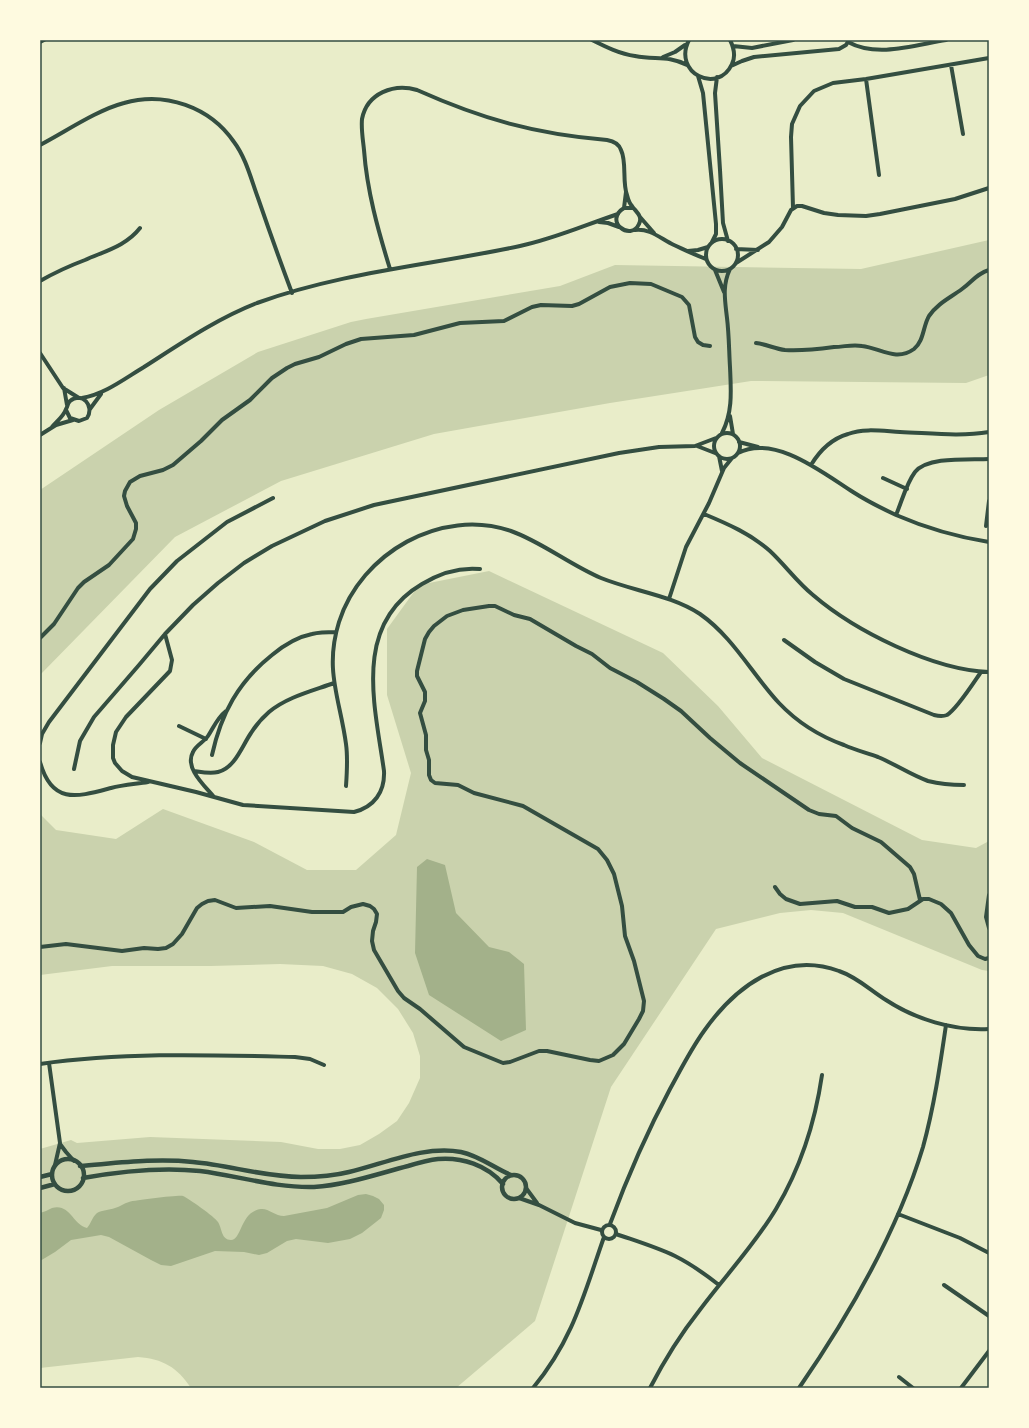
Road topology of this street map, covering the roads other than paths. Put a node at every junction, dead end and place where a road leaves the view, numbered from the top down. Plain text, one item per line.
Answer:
1 (44, 40) edge
2 (592, 40) edge
3 (688, 40) edge
4 (730, 40) edge
5 (793, 40) edge
6 (946, 40) edge
7 (849, 41) edge
8 (40, 42) edge
9 (686, 45) junction
10 (733, 46) junction
11 (663, 58) junction
12 (989, 58) edge
13 (951, 65) junction
14 (688, 66) junction
15 (731, 66) junction
16 (698, 76) junction
17 (718, 77) junction
18 (866, 79) junction
19 (963, 134) dead end
20 (40, 145) edge
21 (879, 174) dead end
22 (989, 188) edge
23 (626, 192) junction
24 (624, 208) junction
25 (633, 208) junction
26 (793, 208) junction
27 (618, 214) junction
28 (640, 217) junction
29 (596, 222) junction
30 (619, 227) junction
31 (140, 228) dead end
32 (634, 230) junction
33 (654, 233) junction
34 (728, 241) junction
35 (712, 242) junction
36 (708, 247) junction
37 (736, 248) junction
38 (758, 250) junction
39 (688, 251) junction
40 (706, 259) junction
41 (736, 263) junction
42 (390, 269) junction
43 (730, 269) junction
44 (715, 270) junction
45 (989, 270) edge
46 (40, 281) edge
47 (724, 292) junction
48 (292, 293) junction
49 (756, 343) dead end
50 (710, 346) dead end
51 (40, 353) edge
52 (63, 388) junction
53 (103, 393) junction
54 (81, 398) junction
55 (67, 408) junction
56 (90, 409) junction
57 (729, 414) junction
58 (72, 420) junction
59 (52, 427) junction
60 (989, 432) edge
61 (722, 433) junction
62 (733, 434) junction
63 (40, 435) edge
64 (716, 438) junction
65 (740, 442) junction
66 (695, 446) junction
67 (760, 448) junction
68 (738, 453) junction
69 (717, 454) junction
70 (732, 458) junction
71 (989, 459) edge
72 (810, 465) junction
73 (722, 472) junction
74 (883, 478) dead end
75 (907, 488) junction
76 (273, 498) dead end
77 (989, 501) edge
78 (704, 514) junction
79 (896, 515) junction
80 (986, 526) dead end
81 (989, 542) edge
82 (480, 569) dead end
83 (669, 599) junction
84 (336, 632) junction
85 (165, 634) junction
86 (40, 638) edge
87 (784, 640) dead end
88 (981, 672) junction
89 (989, 672) edge
90 (334, 683) junction
91 (227, 711) junction
92 (179, 726) dead end
93 (206, 739) junction
94 (40, 743) edge
95 (212, 755) dead end
96 (40, 762) edge
97 (74, 769) dead end
98 (194, 771) junction
99 (150, 781) junction
100 (964, 785) dead end
101 (346, 786) dead end
102 (214, 797) junction
103 (775, 887) dead end
104 (989, 895) edge
105 (920, 900) junction
106 (989, 928) edge
107 (40, 948) edge
108 (989, 958) edge
109 (946, 1025) junction
110 (989, 1029) edge
111 (49, 1063) junction
112 (40, 1064) edge
113 (324, 1065) dead end
114 (822, 1075) dead end
115 (60, 1143) junction
116 (74, 1161) junction
117 (55, 1165) junction
118 (80, 1166) junction
119 (52, 1174) junction
120 (511, 1175) junction
121 (40, 1177) edge
122 (83, 1178) junction
123 (55, 1184) junction
124 (503, 1184) junction
125 (40, 1188) edge
126 (526, 1188) junction
127 (519, 1198) junction
128 (539, 1204) junction
129 (898, 1214) junction
130 (610, 1224) junction
131 (602, 1230) junction
132 (616, 1234) junction
133 (604, 1237) junction
134 (989, 1254) edge
135 (719, 1285) junction
136 (944, 1286) dead end
137 (989, 1316) edge
138 (989, 1351) edge
139 (898, 1377) dead end
140 (533, 1388) edge
141 (650, 1388) edge
142 (799, 1388) edge
143 (913, 1388) edge
144 (961, 1388) edge

1 - 8 street
2 - 11 street
3 - 9 street
4 - 10 street
5 - 10 street
6 - 7 street
7 - 15 street
9 - 11 street
9 - 14 street
10 - 15 street
11 - 14 street
12 - 13 street
13 - 18 street
13 - 19 street
14 - 16 street
15 - 17 street
16 - 17 street
16 - 35 street
17 - 34 street
18 - 21 street
18 - 26 street
20 - 48 street
22 - 26 street
23 - 24 street
23 - 25 street
23 - 42 street
24 - 25 street
24 - 27 street
25 - 28 street
26 - 38 street
27 - 29 street
27 - 30 street
28 - 32 street
28 - 33 street
29 - 30 street
29 - 42 street
30 - 32 street
31 - 46 street
32 - 33 street
33 - 39 street
34 - 35 street
34 - 37 street
35 - 36 street
36 - 39 street
36 - 40 street
37 - 38 street
37 - 41 street
38 - 41 street
39 - 40 street
40 - 44 street
41 - 43 street
42 - 48 street
43 - 44 street
43 - 47 street
44 - 47 street
45 - 49 street
47 - 57 street
48 - 53 street
50 - 86 street
51 - 52 street
52 - 54 street
52 - 55 street
53 - 54 street
53 - 56 street
54 - 55 street
54 - 56 street
55 - 58 street
55 - 59 street
56 - 58 street
57 - 61 street
57 - 62 street
58 - 59 street
59 - 63 street
60 - 72 street
61 - 62 street
61 - 64 street
62 - 65 street
64 - 66 street
64 - 69 street
65 - 67 street
65 - 68 street
66 - 69 street
66 - 85 street
67 - 68 street
67 - 72 street
68 - 70 street
69 - 70 street
69 - 73 street
70 - 73 street
71 - 75 street
72 - 79 street
73 - 78 street
74 - 75 street
75 - 79 street
76 - 94 street
77 - 80 street
78 - 83 street
78 - 88 street
79 - 81 street
82 - 102 street
83 - 84 street
83 - 100 street
84 - 90 street
84 - 91 street
85 - 97 street
85 - 99 street
87 - 88 street
88 - 89 street
90 - 98 street
90 - 101 street
91 - 93 street
91 - 95 street
92 - 93 street
93 - 98 street
96 - 99 street
98 - 102 street
99 - 102 street
103 - 105 street
104 - 106 street
105 - 107 street
105 - 108 street
109 - 110 street
109 - 129 street
109 - 130 street
111 - 112 street
111 - 113 street
111 - 115 street
114 - 135 street
115 - 116 street
115 - 117 street
116 - 117 street
116 - 118 street
117 - 119 street
118 - 120 street
118 - 122 street
119 - 121 street
119 - 123 street
120 - 124 street
120 - 126 street
122 - 123 street
122 - 124 street
123 - 125 street
124 - 127 street
126 - 127 street
126 - 128 street
127 - 128 street
128 - 131 street
129 - 134 street
129 - 142 street
130 - 131 street
130 - 132 street
131 - 133 street
132 - 133 street
132 - 135 street
133 - 140 street
135 - 141 street
136 - 137 street
138 - 144 street
139 - 143 street

